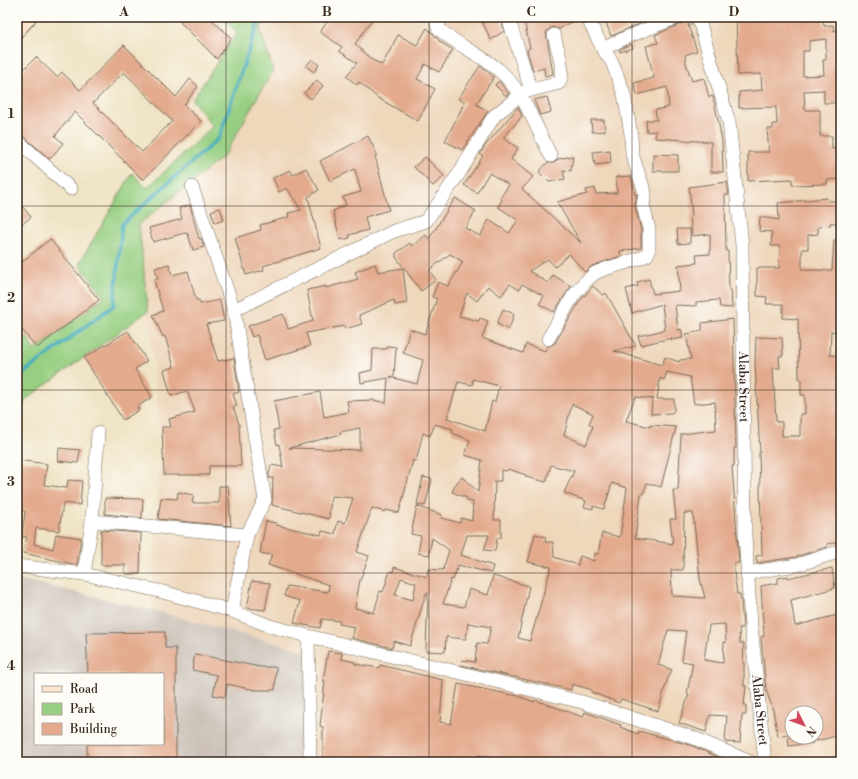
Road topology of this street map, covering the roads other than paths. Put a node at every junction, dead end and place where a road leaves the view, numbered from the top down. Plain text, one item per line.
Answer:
1 (27, 17) edge
2 (443, 17) edge
3 (508, 17) edge
4 (587, 17) edge
5 (678, 17) edge
6 (698, 17) edge
7 (17, 28) edge
8 (554, 35) dead end
9 (603, 49) junction
10 (525, 93) junction
11 (17, 140) edge
12 (550, 156) dead end
13 (192, 187) dead end
14 (71, 189) dead end
15 (234, 310) junction
16 (548, 339) dead end
17 (98, 433) dead end
18 (92, 521) junction
19 (247, 535) junction
20 (841, 551) edge
21 (17, 566) edge
22 (747, 573) junction
23 (84, 574) junction
24 (232, 611) junction
25 (308, 636) junction
26 (310, 762) edge
27 (750, 762) edge
28 (765, 762) edge

1 - 7 main road
2 - 10 street
3 - 10 street
4 - 9 street
5 - 9 street
6 - 22 street, Alaba Street
8 - 10 street
9 - 16 street
10 - 12 street
10 - 15 street
11 - 14 street
13 - 15 street
15 - 19 street
17 - 18 street
18 - 19 street
18 - 23 street
19 - 24 street
20 - 22 street
21 - 23 street
22 - 28 street, Alaba Street
23 - 24 street
24 - 25 street
25 - 26 street
25 - 27 street

